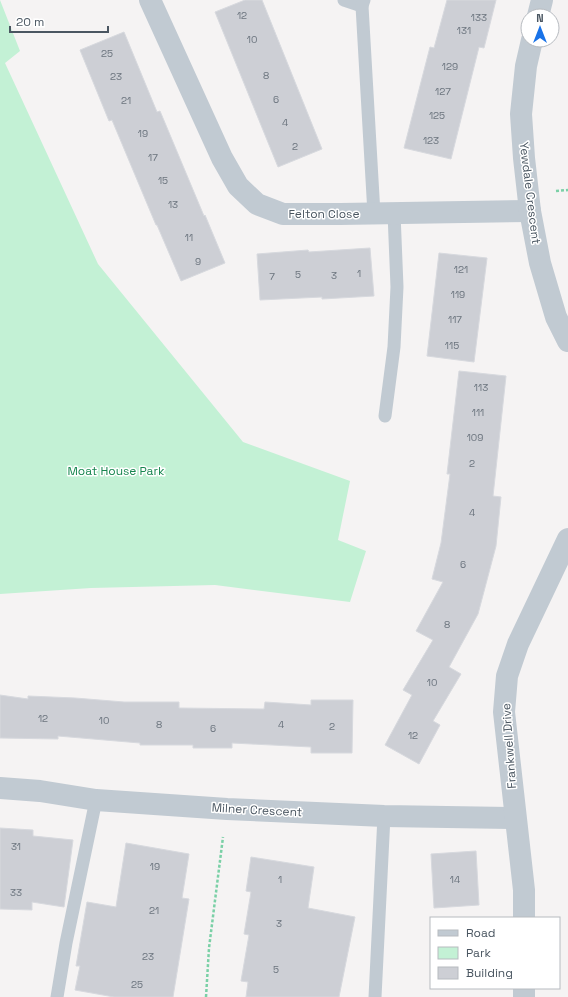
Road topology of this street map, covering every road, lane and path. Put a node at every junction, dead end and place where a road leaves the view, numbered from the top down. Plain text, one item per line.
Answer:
1 (150, 0) edge
2 (344, 0) edge
3 (363, 3) edge
4 (530, 48) edge
5 (530, 212) junction
6 (384, 213) junction
7 (568, 341) edge
8 (385, 416) dead end
9 (568, 539) edge
10 (0, 788) edge
11 (96, 800) junction
12 (227, 809) junction
13 (384, 816) junction
14 (515, 818) junction
15 (524, 917) edge
16 (57, 997) edge
17 (206, 997) edge
18 (375, 997) edge

1 - 6 street, Felton Close
2 - 3 lane
3 - 6 lane
4 - 5 street, Yewdale Crescent
5 - 6 street, Felton Close
5 - 7 street, Yewdale Crescent
6 - 8 lane
9 - 14 street, Frankwell Drive
10 - 11 street, Milner Crescent
11 - 12 street, Milner Crescent
11 - 16 lane
12 - 13 street, Milner Crescent
12 - 17 path
13 - 14 street, Milner Crescent
13 - 18 lane
14 - 15 street, Frankwell Drive

